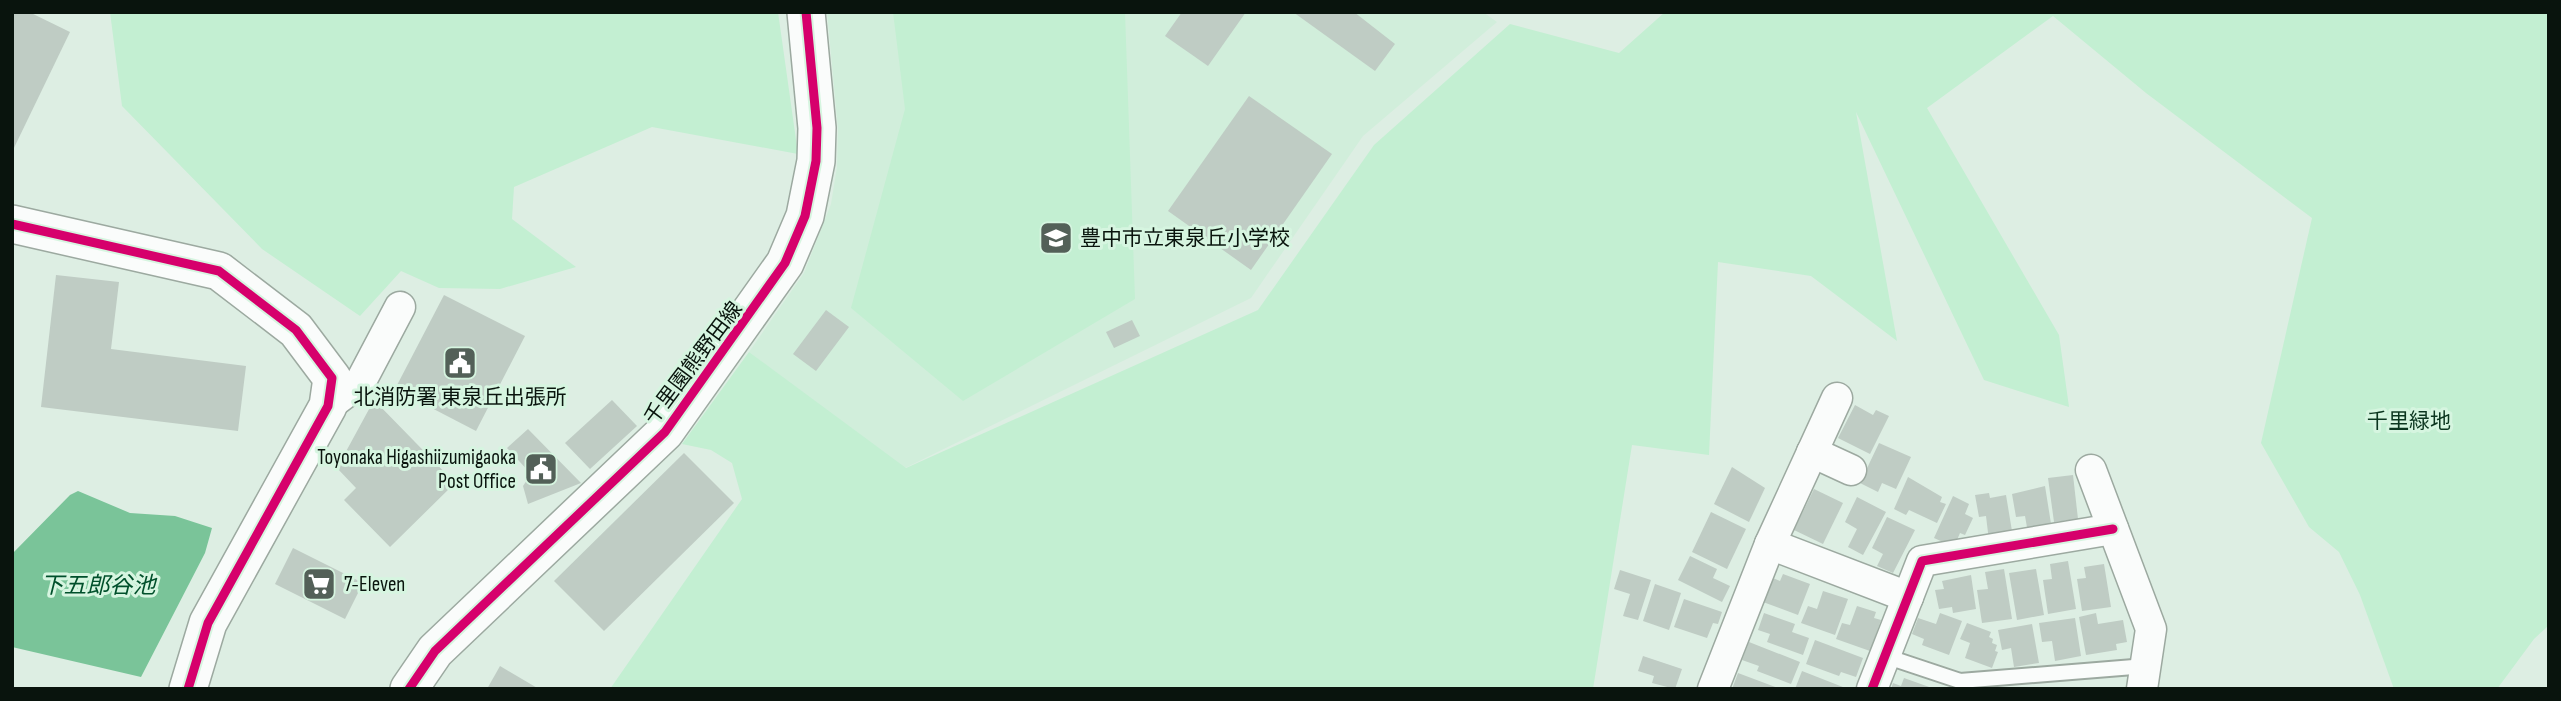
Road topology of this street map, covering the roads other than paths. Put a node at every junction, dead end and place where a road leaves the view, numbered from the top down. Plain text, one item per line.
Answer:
1 (806, 12) edge
2 (12, 224) edge
3 (400, 307) dead end
4 (1837, 397) dead end
5 (328, 406) junction
6 (1812, 452) junction
7 (1851, 470) dead end
8 (2091, 470) dead end
9 (2113, 529) junction
10 (1770, 544) junction
11 (1908, 597) junction
12 (1885, 656) junction
13 (2144, 677) edge
14 (188, 689) edge
15 (410, 689) edge
16 (1713, 689) edge
17 (1872, 689) edge

1 - 15 street, 千里園熊野田線
2 - 5 street
3 - 5 street
4 - 6 street
5 - 14 street
6 - 7 street
6 - 10 street
8 - 9 street
9 - 11 street
9 - 13 street
10 - 11 street
10 - 16 street
11 - 12 street
12 - 13 lane
12 - 17 street

